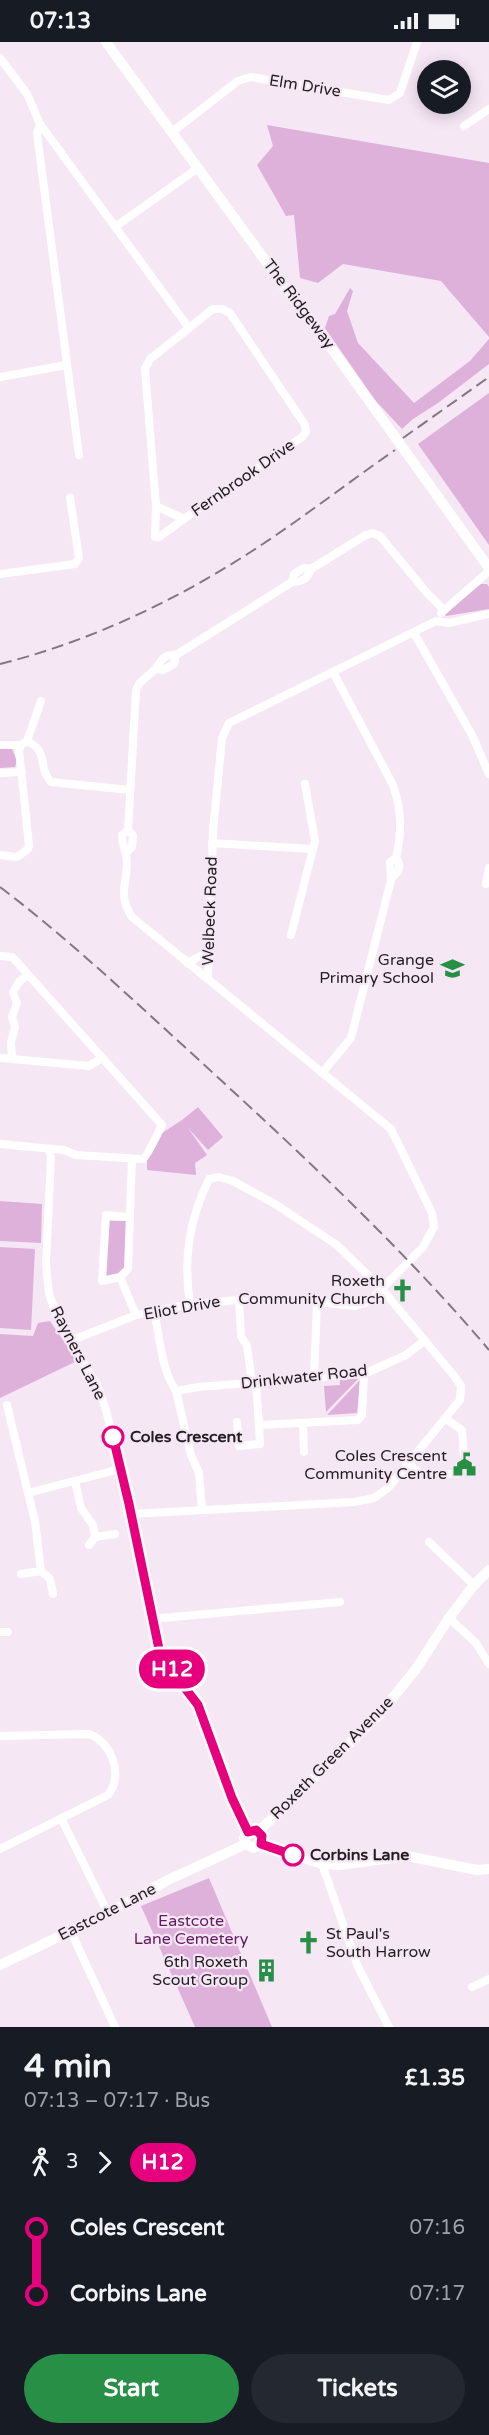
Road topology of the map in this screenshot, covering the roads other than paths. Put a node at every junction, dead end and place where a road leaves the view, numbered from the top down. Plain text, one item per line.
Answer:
1 (106, 42) edge
2 (417, 42) edge
3 (0, 58) edge
4 (489, 109) edge
5 (40, 124) junction
6 (464, 126) dead end
7 (172, 132) junction
8 (198, 168) junction
9 (115, 227) junction
10 (189, 328) junction
11 (66, 365) junction
12 (0, 377) edge
13 (79, 455) dead end
14 (70, 498) dead end
15 (156, 506) junction
16 (184, 519) junction
17 (489, 570) edge
18 (0, 574) edge
19 (443, 609) junction
20 (489, 614) edge
21 (436, 621) junction
22 (414, 633) junction
23 (333, 672) junction
24 (41, 701) dead end
25 (24, 743) junction
26 (0, 745) edge
27 (22, 772) junction
28 (0, 773) edge
29 (489, 774) edge
30 (305, 784) dead end
31 (130, 790) junction
32 (212, 843) junction
33 (312, 849) junction
34 (0, 855) edge
35 (489, 868) edge
36 (486, 884) dead end
37 (291, 935) dead end
38 (208, 952) junction
39 (0, 956) edge
40 (186, 963) junction
41 (29, 977) junction
42 (208, 979) junction
43 (0, 1058) edge
44 (102, 1058) junction
45 (12, 1059) junction
46 (322, 1073) junction
47 (0, 1144) edge
48 (50, 1150) junction
49 (132, 1159) junction
50 (129, 1217) junction
51 (120, 1277) junction
52 (382, 1289) junction
53 (239, 1299) junction
54 (317, 1302) junction
55 (190, 1304) junction
56 (154, 1311) junction
57 (136, 1315) junction
58 (70, 1341) junction
59 (424, 1341) junction
60 (364, 1374) junction
61 (314, 1379) junction
62 (254, 1383) junction
63 (176, 1391) junction
64 (8, 1406) dead end
65 (446, 1419) junction
66 (237, 1422) dead end
67 (303, 1423) junction
68 (259, 1425) junction
69 (304, 1452) dead end
70 (409, 1464) junction
71 (120, 1469) junction
72 (75, 1481) junction
73 (28, 1493) junction
74 (202, 1510) junction
75 (131, 1514) junction
76 (115, 1534) dead end
77 (94, 1537) junction
78 (429, 1542) dead end
79 (89, 1545) dead end
80 (489, 1570) edge
81 (41, 1571) junction
82 (21, 1574) dead end
83 (474, 1585) junction
84 (53, 1594) dead end
85 (340, 1602) dead end
86 (151, 1618) junction
87 (449, 1618) junction
88 (489, 1664) edge
89 (0, 1736) edge
90 (62, 1818) junction
91 (259, 1831) junction
92 (248, 1832) junction
93 (246, 1844) junction
94 (261, 1844) junction
95 (0, 1849) edge
96 (322, 1864) junction
97 (489, 1869) edge
98 (108, 1913) junction
99 (71, 1932) junction
100 (0, 1965) edge
101 (489, 1979) edge
102 (472, 1987) dead end
103 (115, 2027) edge
104 (389, 2027) edge

1 - 7 street, The Ridgeway
2 - 7 street, Elm Drive
3 - 5 street
4 - 6 street
5 - 9 street
5 - 11 street
7 - 8 street, The Ridgeway
8 - 9 street
8 - 17 street, The Ridgeway
9 - 10 street
10 - 15 street, Fernbrook Drive
10 - 16 street, Fernbrook Drive
11 - 12 street
11 - 13 street
14 - 18 street
15 - 16 street, Fernbrook Drive
15 - 16 street, Fernbrook Drive
17 - 19 street
19 - 21 street
19 - 31 street
20 - 21 street, Welbeck Road
21 - 22 street, Welbeck Road
22 - 23 street, Welbeck Road
22 - 29 street
23 - 32 street, Welbeck Road
23 - 46 street
24 - 25 street
25 - 26 street
25 - 27 street
25 - 31 street
27 - 28 street
27 - 34 street
30 - 33 street
31 - 40 street
32 - 33 street
32 - 38 street, Welbeck Road
33 - 37 street
35 - 36 street
38 - 40 street
38 - 42 street, Welbeck Road
39 - 41 street
40 - 42 street
41 - 44 street
41 - 45 street
42 - 46 street, Welbeck Road
43 - 45 street
44 - 45 street
44 - 49 street
46 - 52 street, Welbeck Road
47 - 48 street
48 - 49 street
48 - 58 street, Rayners Lane
49 - 50 street
50 - 51 street
50 - 51 street
51 - 57 street
52 - 54 street, Eliot Drive
52 - 55 street
52 - 59 street
53 - 54 street, Eliot Drive
53 - 55 street, Eliot Drive
53 - 62 street
54 - 61 street
55 - 56 street, Eliot Drive
56 - 57 street, Eliot Drive
56 - 63 street
57 - 58 street, Eliot Drive
58 - 71 street, Rayners Lane
59 - 60 street, Drinkwater Road
59 - 65 street
60 - 61 street, Drinkwater Road
60 - 67 street
61 - 62 street, Drinkwater Road
62 - 63 street, Drinkwater Road
62 - 68 street
63 - 74 street
64 - 73 street
65 - 70 street
65 - 70 street
66 - 68 street
67 - 68 street
67 - 69 street
70 - 74 street
71 - 72 street
71 - 75 street, Rayners Lane
72 - 73 street
72 - 77 street
73 - 81 street
74 - 75 street
75 - 86 street, Rayners Lane
76 - 77 street
77 - 79 street
78 - 83 street
80 - 83 street, Roxeth Green Avenue
81 - 82 street
81 - 84 street
83 - 87 street, Roxeth Green Avenue
85 - 86 street
86 - 92 street, Rayners Lane
87 - 88 street
87 - 91 street, Roxeth Green Avenue
89 - 90 street
90 - 95 street
90 - 98 street
91 - 92 street
91 - 94 street
92 - 93 street
93 - 94 street, Eastcote Lane
93 - 98 street, Eastcote Lane
94 - 96 street, Eastcote Lane
96 - 97 street, Eastcote Lane
96 - 104 street
98 - 99 street, Eastcote Lane
99 - 100 street, Eastcote Lane
99 - 103 street
101 - 102 street

